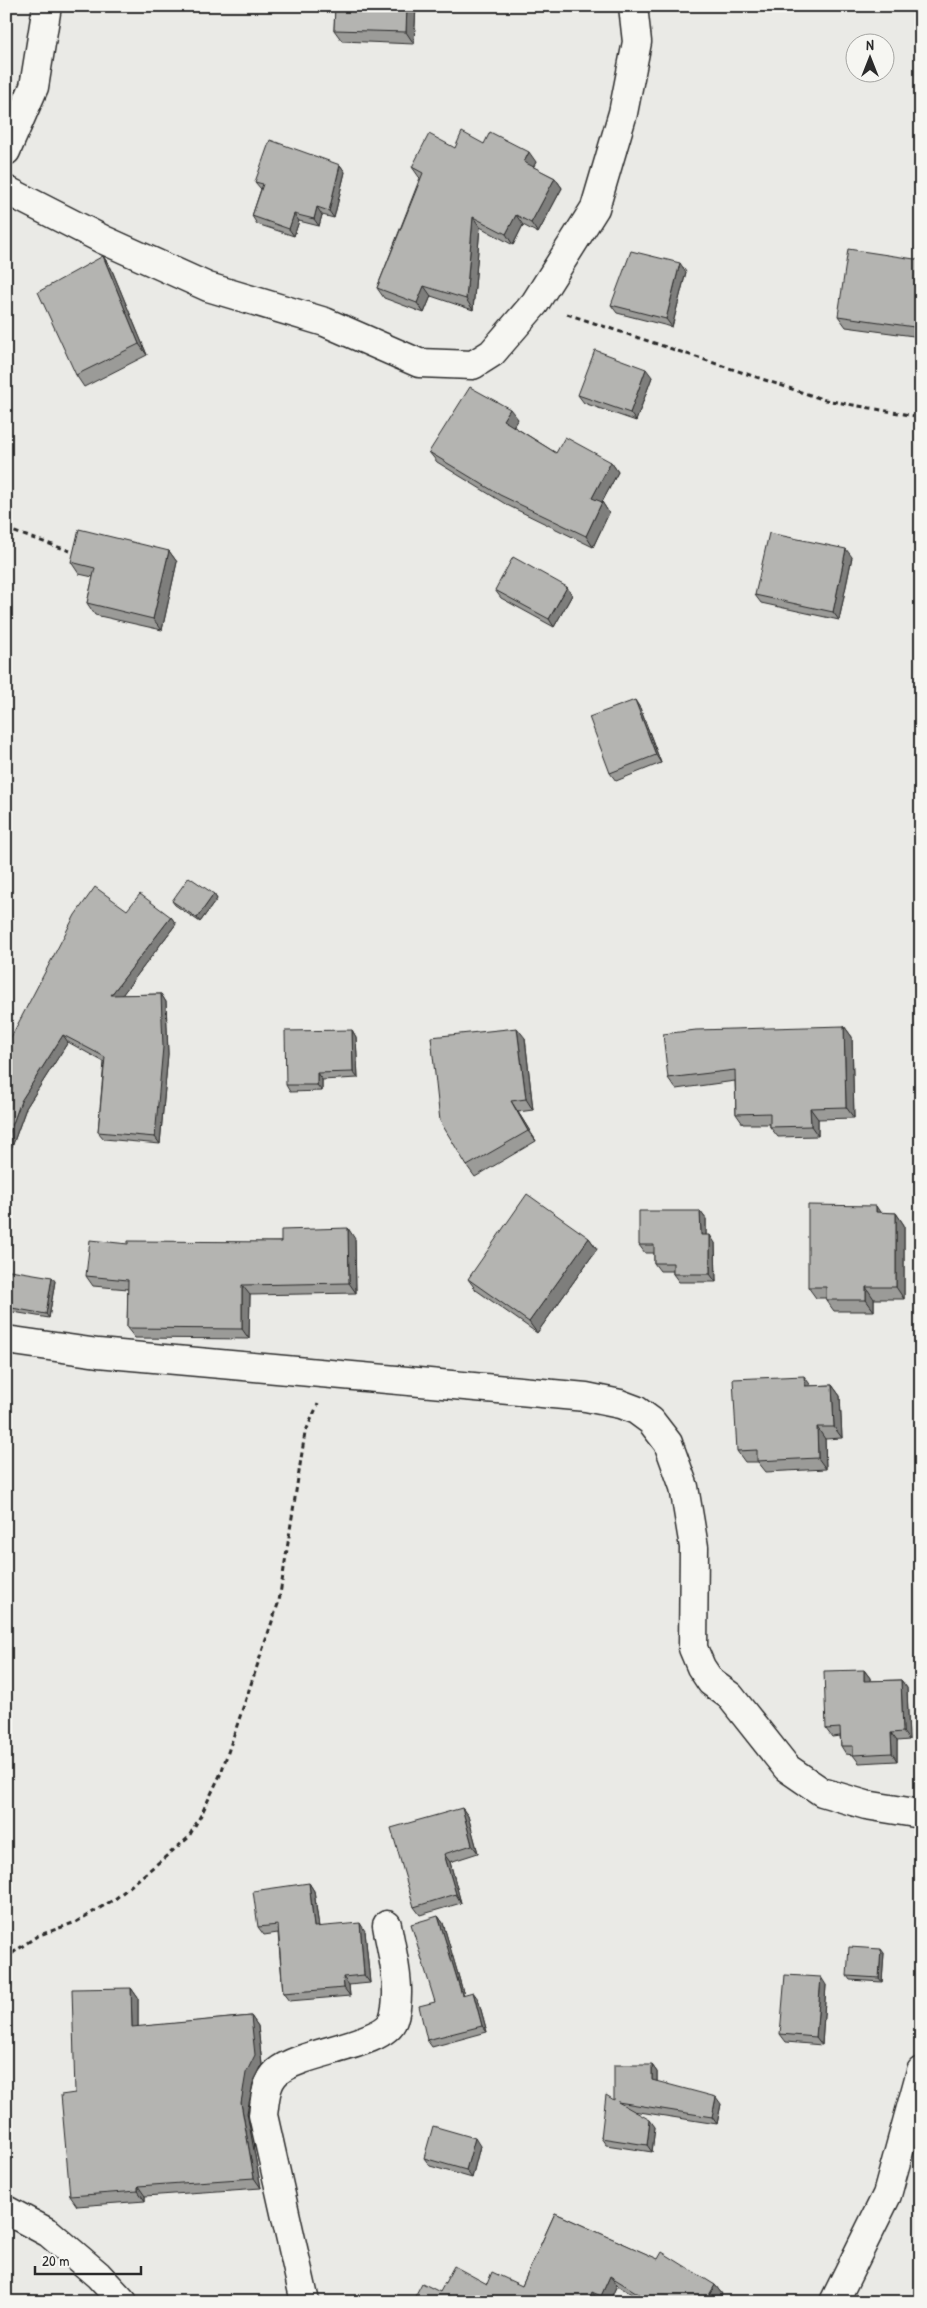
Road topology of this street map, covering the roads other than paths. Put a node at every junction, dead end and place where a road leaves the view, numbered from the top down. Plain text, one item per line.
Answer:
1 (47, 6) edge
2 (633, 6) edge
3 (6, 151) edge
4 (6, 190) edge
5 (6, 1340) edge
6 (921, 1814) edge
7 (387, 1925) dead end
8 (921, 2071) edge
9 (6, 2210) edge
10 (123, 2302) edge
11 (305, 2302) edge
12 (834, 2302) edge

1 - 3 street
2 - 4 street
5 - 6 street
7 - 11 street
8 - 12 street
9 - 10 street

